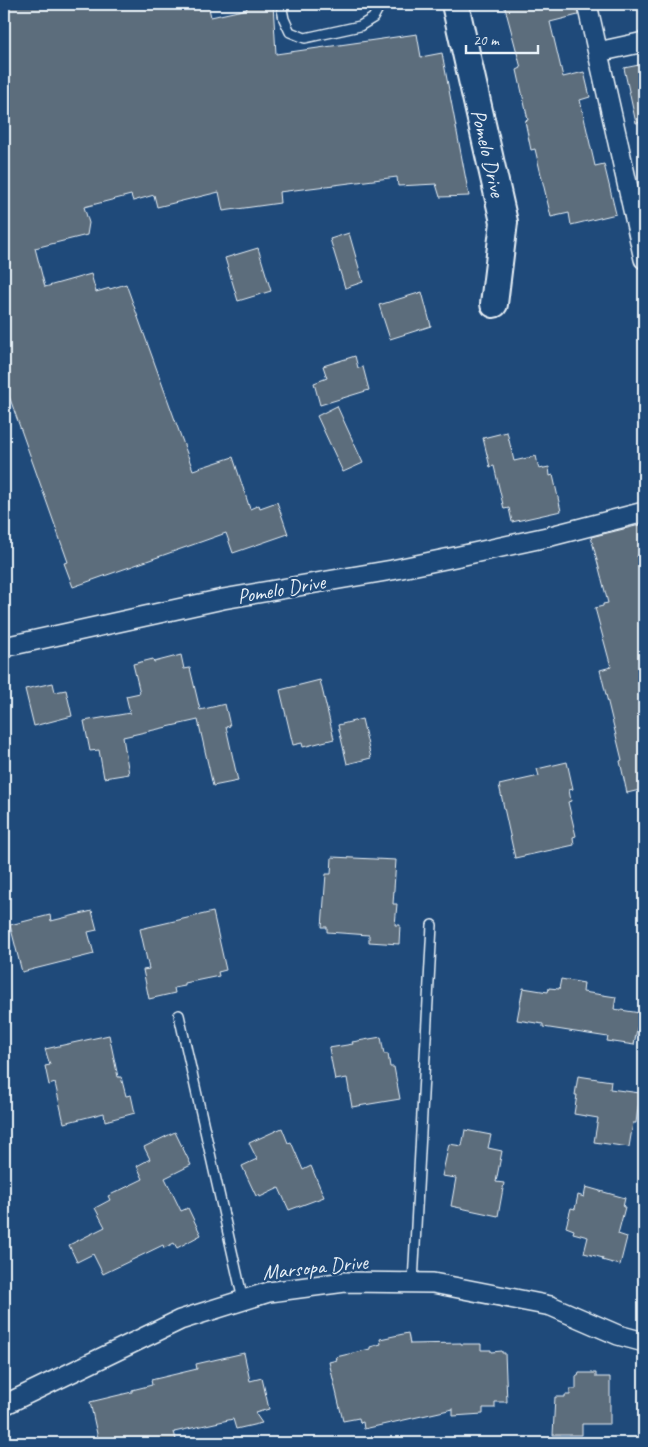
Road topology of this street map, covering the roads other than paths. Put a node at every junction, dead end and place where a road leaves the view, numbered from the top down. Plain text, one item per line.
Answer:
1 (281, 4) edge
2 (379, 4) edge
3 (455, 4) edge
4 (587, 4) edge
5 (644, 42) edge
6 (598, 52) junction
7 (644, 259) edge
8 (494, 304) dead end
9 (644, 512) edge
10 (4, 647) edge
11 (432, 925) dead end
12 (179, 1015) dead end
13 (413, 1283) junction
14 (243, 1300) junction
15 (644, 1342) edge
16 (4, 1405) edge

1 - 2 lane
3 - 8 street, Pomelo Drive
4 - 6 street
5 - 6 street
6 - 7 street
9 - 10 street, Pomelo Drive
11 - 13 lane
12 - 14 lane
13 - 14 street, Marsopa Drive
13 - 15 street, Marsopa Drive
14 - 16 street, Marsopa Drive

